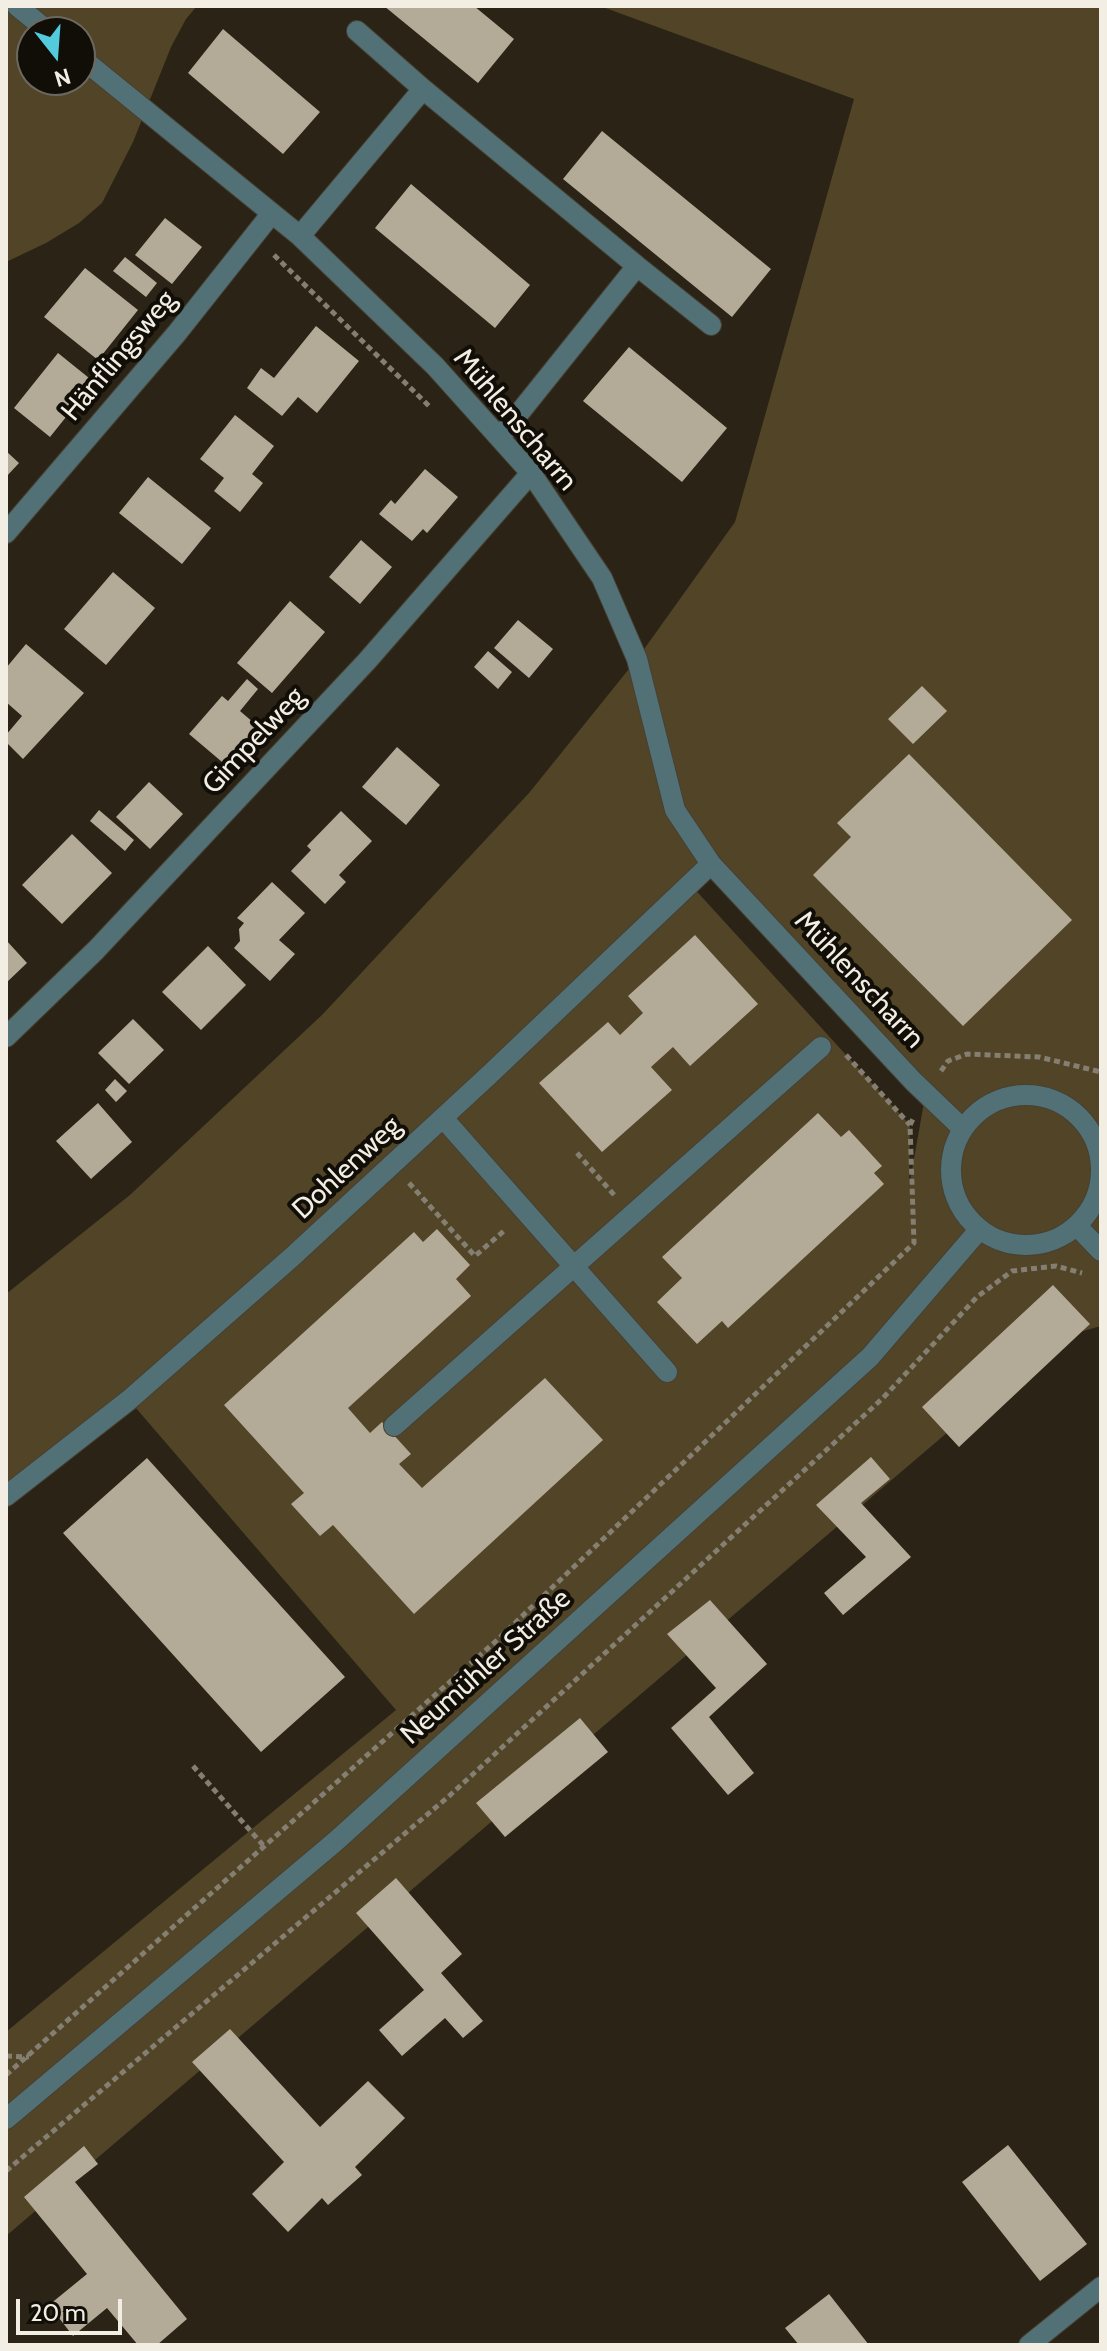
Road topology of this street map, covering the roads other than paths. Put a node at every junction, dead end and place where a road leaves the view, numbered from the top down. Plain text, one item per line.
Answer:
1 (357, 31) dead end
2 (96, 70) edge
3 (423, 89) junction
4 (272, 213) junction
5 (300, 236) junction
6 (637, 266) junction
7 (711, 325) dead end
8 (500, 437) junction
9 (531, 473) junction
10 (6, 533) edge
11 (711, 864) junction
12 (6, 1037) edge
13 (829, 1046) road end
14 (443, 1118) junction
15 (1096, 1128) edge
16 (963, 1129) junction
17 (1077, 1226) junction
18 (979, 1230) junction
19 (1101, 1251) edge
20 (574, 1267) junction
21 (667, 1372) dead end
22 (394, 1426) dead end
23 (6, 1496) edge
24 (6, 2119) edge
25 (1101, 2287) edge
26 (1029, 2345) edge

1 - 3 street
2 - 4 street, Mühlenscharrn
3 - 5 street
3 - 6 street
4 - 5 street, Mühlenscharrn
4 - 10 street, Hänflingsweg
5 - 8 street, Mühlenscharrn
6 - 7 street
6 - 8 street
8 - 9 street, Mühlenscharrn
9 - 11 street, Mühlenscharrn
9 - 12 street, Gimpelweg
11 - 14 street, Dohlenweg
11 - 16 street, Mühlenscharrn
13 - 20 street
14 - 20 street
14 - 23 street, Dohlenweg
15 - 16 street
15 - 17 street
16 - 18 street
17 - 18 street
17 - 19 street
18 - 24 street, Neumühler Straße
20 - 21 street
20 - 22 street
25 - 26 street

